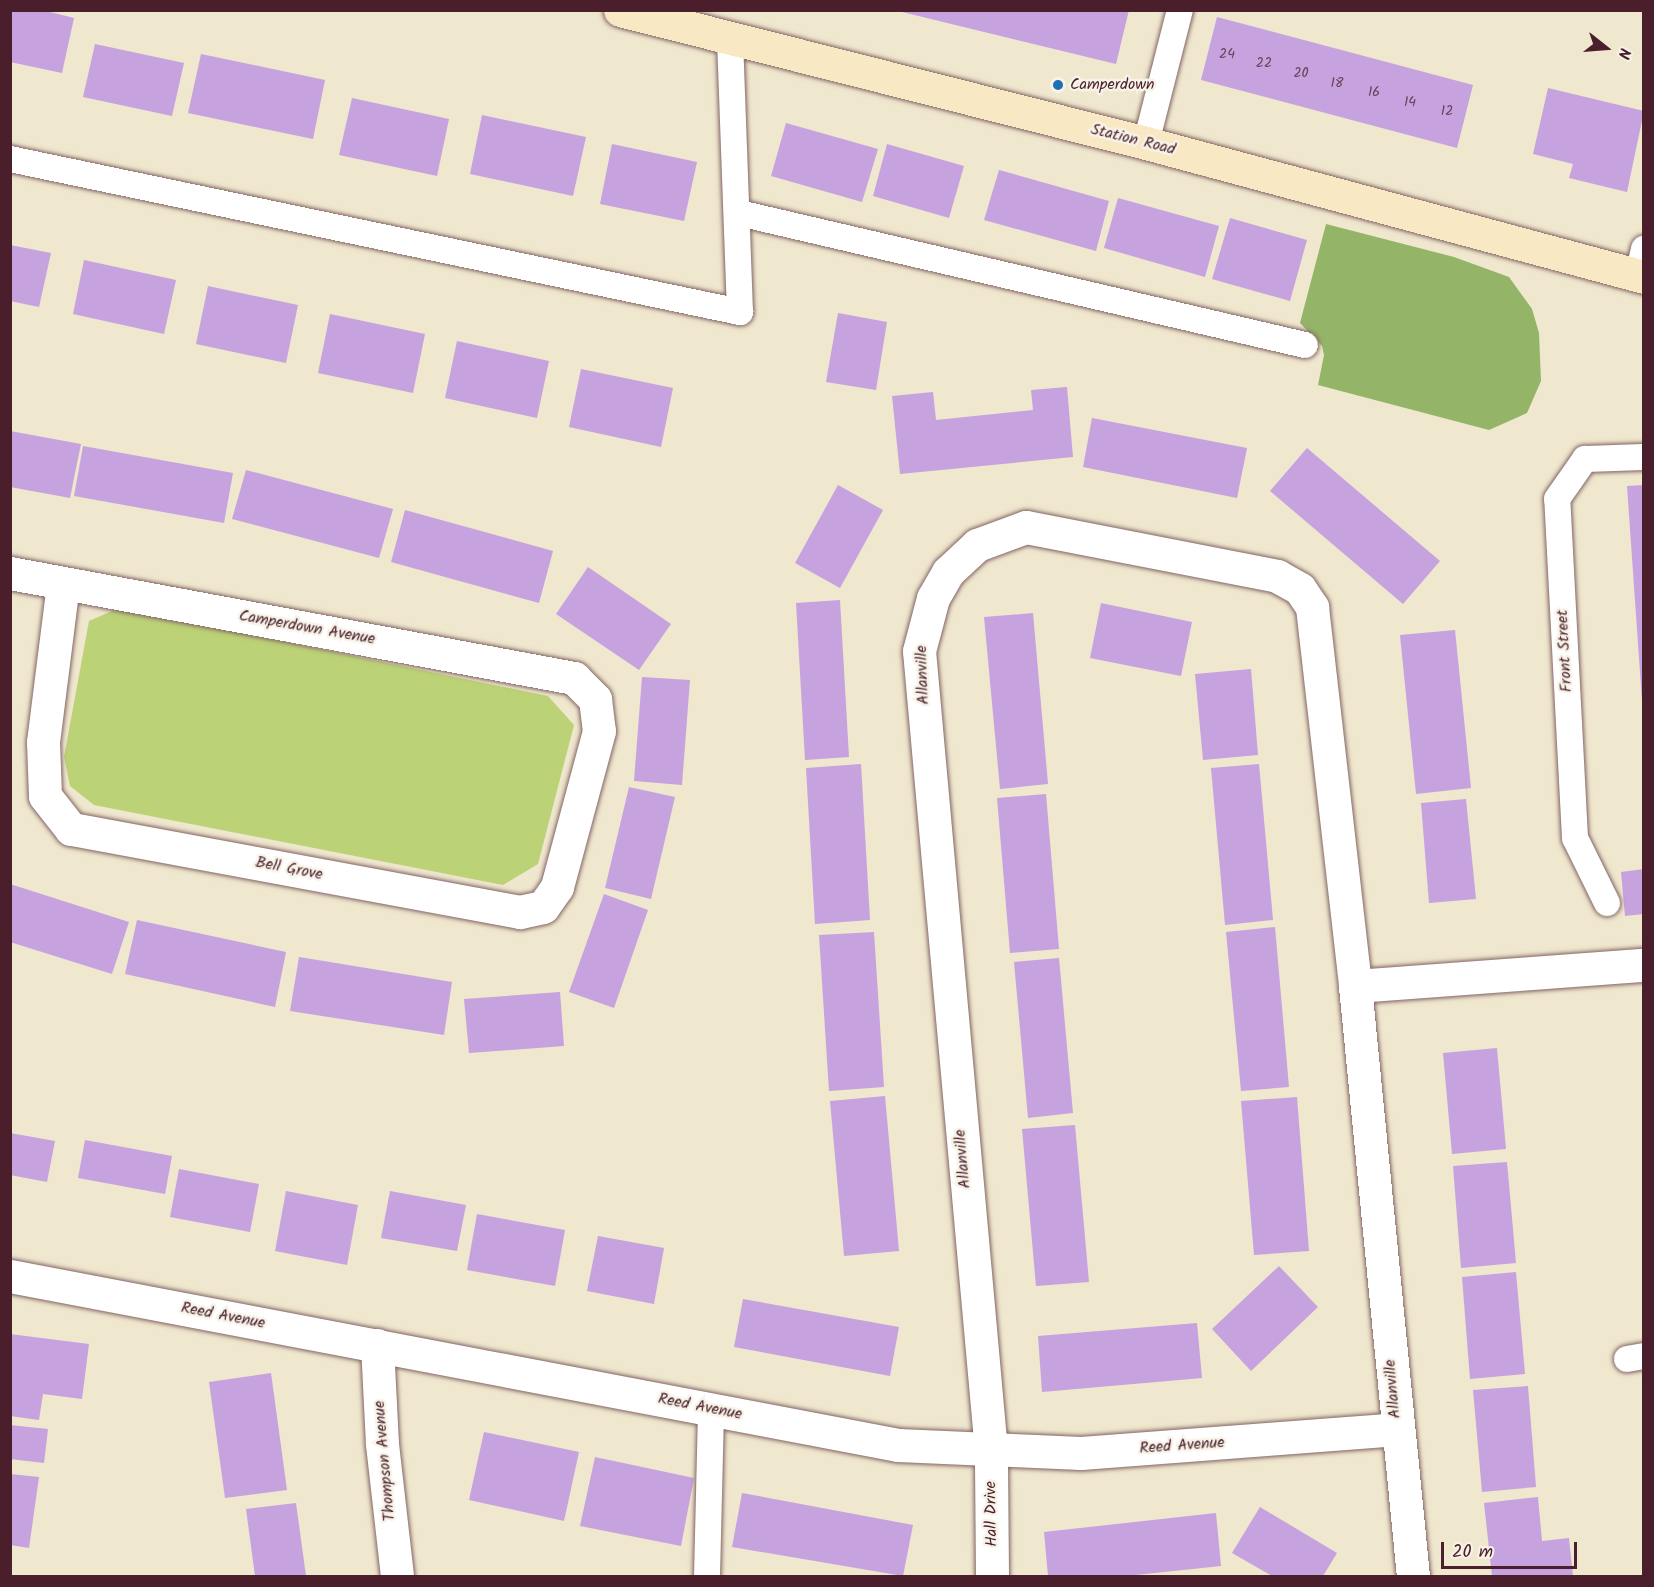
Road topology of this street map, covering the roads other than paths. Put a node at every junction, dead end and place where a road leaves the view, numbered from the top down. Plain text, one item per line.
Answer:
1 (620, 10) edge
2 (1180, 10) edge
3 (730, 38) junction
4 (1146, 143) junction
5 (10, 159) edge
6 (739, 213) junction
7 (1642, 267) edge
8 (1305, 345) dead end
9 (1644, 457) edge
10 (10, 573) edge
11 (63, 583) junction
12 (595, 699) joint
13 (1607, 903) dead end
14 (1644, 965) edge
15 (1355, 986) junction
16 (10, 1276) edge
17 (377, 1345) junction
18 (711, 1409) junction
19 (1397, 1429) junction
20 (991, 1450) junction
21 (397, 1576) edge
22 (707, 1576) edge
23 (992, 1576) edge
24 (1413, 1576) edge

1 - 3 main road, Station Road
2 - 4 lane
3 - 4 main road, Station Road
3 - 6 lane
4 - 7 main road, Station Road
5 - 6 lane
6 - 8 lane
9 - 13 lane, Front Street
10 - 11 street, Camperdown Avenue
11 - 12 street, Camperdown Avenue
11 - 12 street, Bell Grove
14 - 15 street
15 - 19 street, Allanville
15 - 20 street, Allanville
16 - 17 street, Reed Avenue
17 - 18 street, Reed Avenue
17 - 21 street, Thompson Avenue
18 - 20 street, Reed Avenue
18 - 22 lane
19 - 20 street, Reed Avenue
19 - 24 street, Allanville
20 - 23 street, Hall Drive

